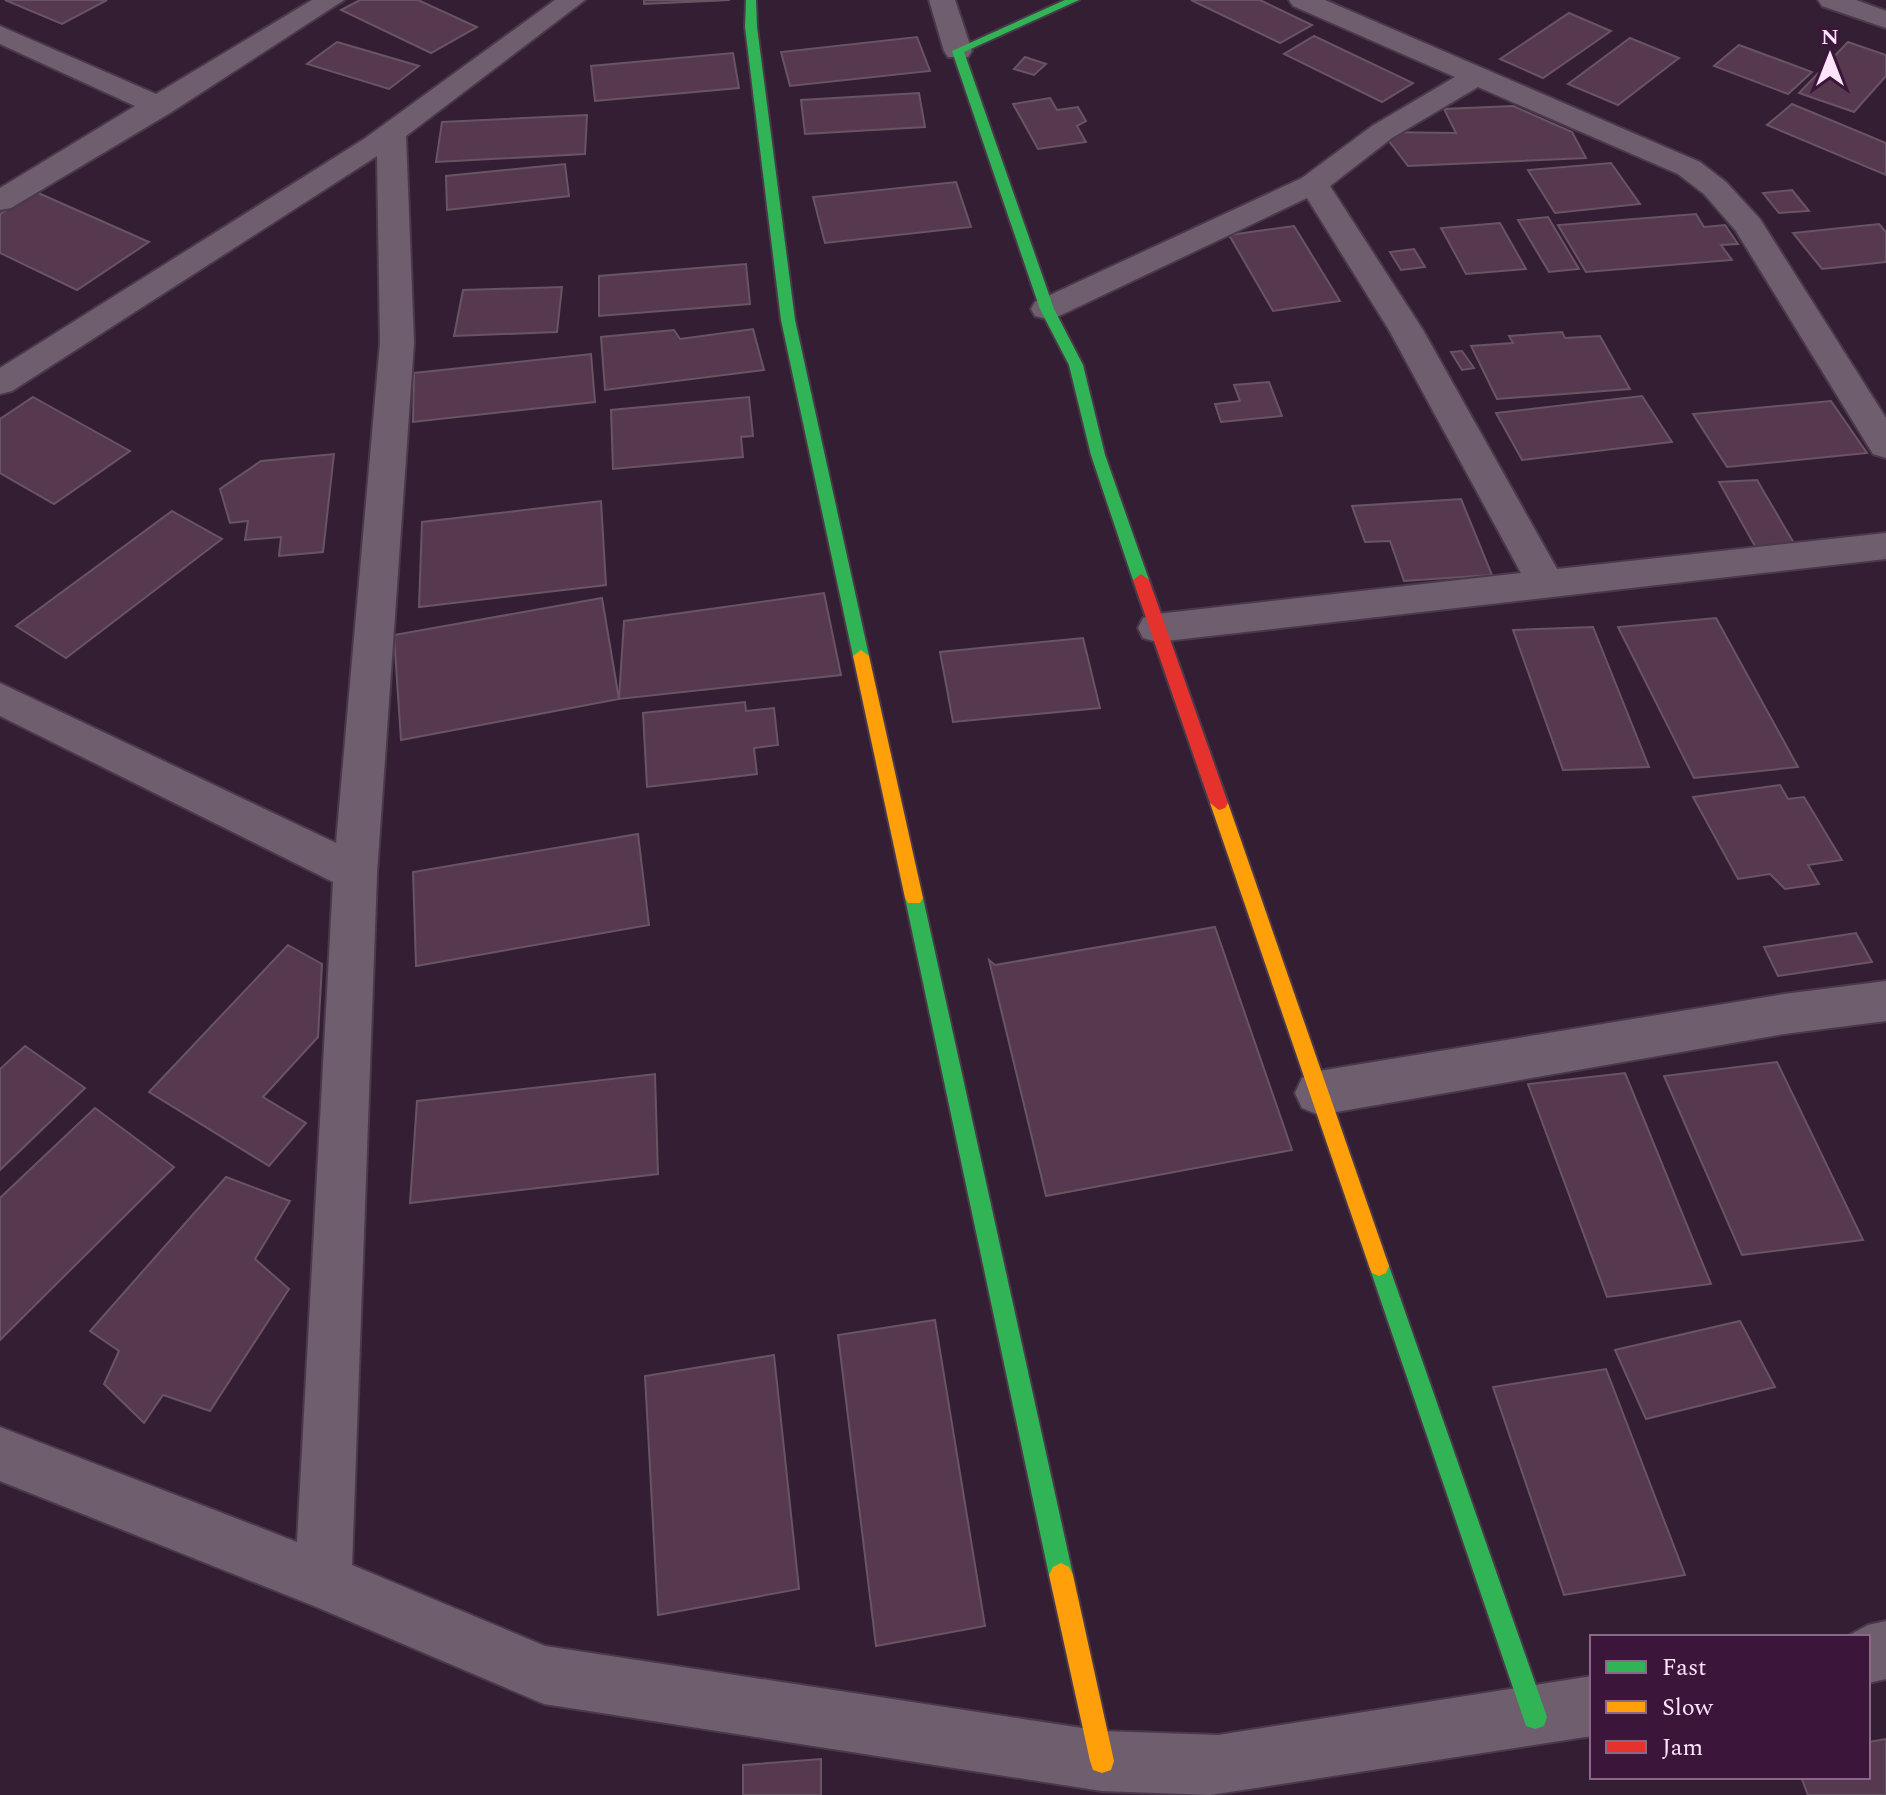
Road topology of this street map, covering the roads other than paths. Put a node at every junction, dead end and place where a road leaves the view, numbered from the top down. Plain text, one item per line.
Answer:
1 (331, 0) edge
2 (572, 0) edge
3 (751, 0) edge
4 (942, 0) edge
5 (1074, 0) edge
6 (1302, 0) edge
7 (1831, 0) edge
8 (1886, 20) edge
9 (0, 34) edge
10 (958, 51) junction
11 (1476, 76) junction
12 (160, 107) junction
13 (391, 132) junction
14 (1313, 184) junction
15 (0, 201) edge
16 (1047, 309) junction
17 (0, 383) edge
18 (1886, 446) edge
19 (1886, 546) edge
20 (1546, 584) junction
21 (1157, 628) junction
22 (0, 698) edge
23 (355, 873) junction
24 (1886, 1001) edge
25 (1319, 1093) junction
26 (0, 1454) edge
27 (323, 1581) junction
28 (1590, 1706) edge
29 (1535, 1717) junction
30 (1102, 1761) junction

1 - 12 street
2 - 13 street
3 - 30 street
4 - 10 street
5 - 10 street
6 - 11 street
7 - 8 street
9 - 12 street
10 - 16 street
11 - 14 street
11 - 18 street
12 - 15 street
13 - 17 street
13 - 23 street
14 - 16 street
14 - 20 street
16 - 21 street
19 - 20 street
20 - 21 street
21 - 25 street
22 - 23 street
23 - 27 street
24 - 25 street
25 - 29 street
26 - 27 street
27 - 30 street
28 - 29 street
29 - 30 street

